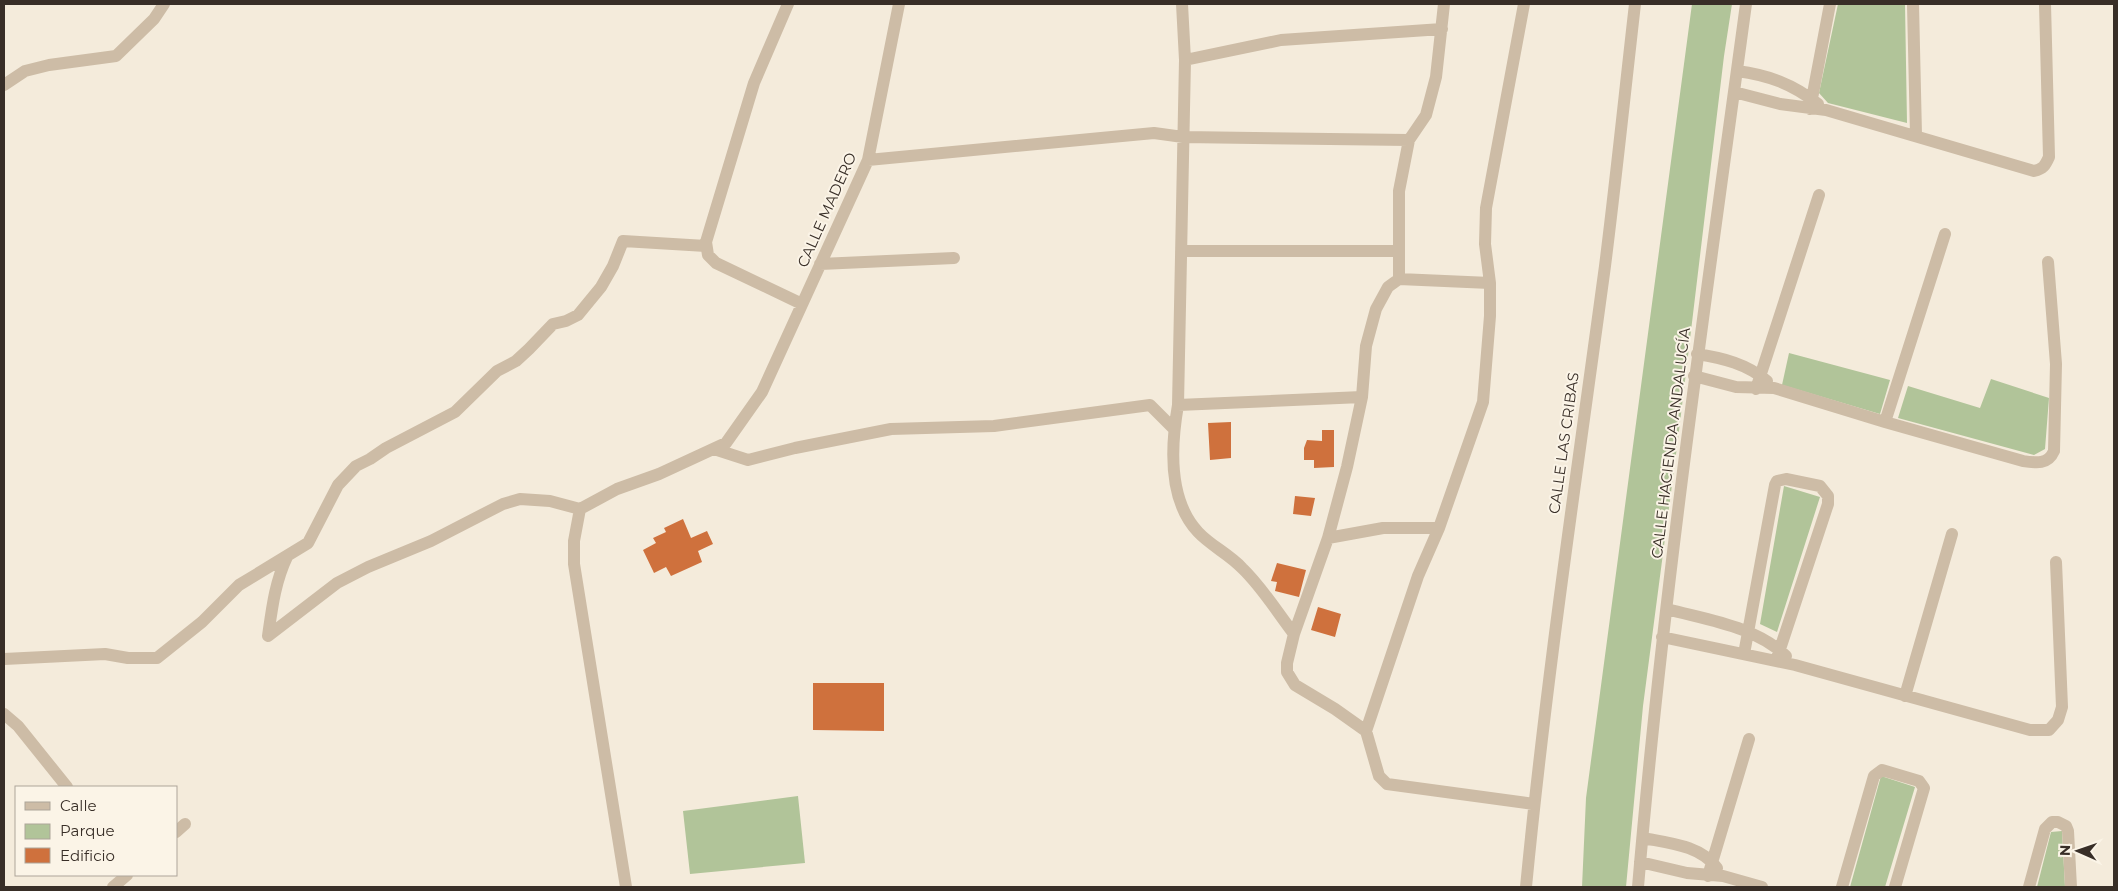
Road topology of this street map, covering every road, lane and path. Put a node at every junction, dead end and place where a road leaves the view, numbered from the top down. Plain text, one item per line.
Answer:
1 (164, 4) edge
2 (788, 4) edge
3 (900, 4) edge
4 (1182, 4) edge
5 (1444, 4) edge
6 (1524, 4) edge
7 (1635, 4) edge
8 (1746, 4) edge
9 (1830, 4) edge
10 (1914, 4) edge
11 (2045, 4) edge
12 (1442, 29) junction
13 (1185, 60) junction
14 (1737, 71) junction
15 (1786, 83) junction
16 (4, 85) edge
17 (1734, 92) junction
18 (1780, 104) junction
19 (1811, 104) junction
20 (1916, 135) junction
21 (1183, 137) junction
22 (1408, 140) junction
23 (868, 160) junction
24 (1819, 195) dead end
25 (1945, 234) dead end
26 (706, 246) junction
27 (1181, 251) junction
28 (1399, 251) junction
29 (954, 258) dead end
30 (2048, 262) dead end
31 (820, 264) junction
32 (1400, 279) junction
33 (1490, 283) junction
34 (802, 304) junction
35 (1697, 354) junction
36 (1743, 366) junction
37 (1694, 376) junction
38 (1761, 376) junction
39 (1736, 388) junction
40 (1774, 388) junction
41 (1756, 389) junction
42 (1362, 397) junction
43 (1178, 405) junction
44 (1885, 422) junction
45 (1174, 429) junction
46 (714, 449) junction
47 (580, 509) junction
48 (1439, 528) junction
49 (1952, 534) dead end
50 (1328, 538) junction
51 (287, 557) junction
52 (2056, 562) dead end
53 (1667, 609) junction
54 (1748, 631) junction
55 (1294, 634) junction
56 (1662, 637) junction
57 (1744, 654) junction
58 (1778, 656) junction
59 (4, 659) edge
60 (1906, 696) junction
61 (4, 714) edge
62 (1366, 730) junction
63 (1749, 739) dead end
64 (66, 786) edge
65 (1534, 804) junction
66 (178, 824) edge
67 (178, 830) edge
68 (1643, 838) junction
69 (1694, 850) junction
70 (1640, 862) junction
71 (1713, 862) junction
72 (1687, 873) junction
73 (126, 876) edge
74 (1708, 876) junction
75 (1723, 876) junction
76 (113, 887) edge
77 (626, 887) edge
78 (1526, 887) edge
79 (1638, 887) edge
80 (1762, 887) edge
81 (1842, 887) edge
82 (1895, 887) edge
83 (2029, 887) edge
84 (2071, 887) edge

1 - 16 street
2 - 26 street
3 - 23 street, CALLE MADERO
4 - 13 street
5 - 12 street
6 - 33 street
7 - 65 street, CALLE LAS CRIBAS
8 - 14 street, CALLE HACIENDA ANDALUCÍA
9 - 19 street
10 - 20 street
11 - 20 street
12 - 13 street
12 - 22 street
13 - 21 street
14 - 15 street
14 - 17 street, CALLE HACIENDA ANDALUCÍA
15 - 18 street
15 - 19 street
17 - 18 street
17 - 35 street, CALLE HACIENDA ANDALUCÍA
18 - 19 street
19 - 20 street
21 - 22 street
21 - 23 street
21 - 27 street
22 - 28 street
23 - 31 street, CALLE MADERO
24 - 38 street
25 - 44 street
26 - 34 street
26 - 51 street
27 - 28 street
27 - 43 street
28 - 32 street
29 - 31 street
30 - 44 street
31 - 34 street, CALLE MADERO
32 - 33 street
32 - 42 street
33 - 48 street
34 - 46 street, CALLE MADERO
35 - 36 street
35 - 37 street, CALLE HACIENDA ANDALUCÍA
36 - 38 street
36 - 39 street
37 - 39 street
37 - 53 street, CALLE HACIENDA ANDALUCÍA
38 - 40 street
38 - 41 street
39 - 41 street
40 - 41 street
40 - 44 street
42 - 43 street
42 - 50 street
43 - 45 street
45 - 46 street
45 - 55 street
46 - 47 street, CALLE MADERO
47 - 51 street
47 - 77 street
48 - 50 street
48 - 62 street
49 - 60 street
50 - 55 street
51 - 59 street
52 - 60 street
53 - 54 street
53 - 56 street, CALLE HACIENDA ANDALUCÍA
54 - 57 street
54 - 58 street
54 - 58 street
55 - 62 street
56 - 57 street
56 - 68 street, CALLE HACIENDA ANDALUCÍA
57 - 58 street
58 - 60 street
61 - 64 street
62 - 65 street
63 - 71 street
65 - 78 street, CALLE LAS CRIBAS
66 - 67 street
68 - 69 street
68 - 70 street, CALLE HACIENDA ANDALUCÍA
69 - 71 street
69 - 72 street
70 - 72 street
70 - 79 street, CALLE HACIENDA ANDALUCÍA
71 - 74 street
71 - 75 street
72 - 74 street
73 - 76 street
74 - 75 street
75 - 80 street
81 - 82 street
83 - 84 street

